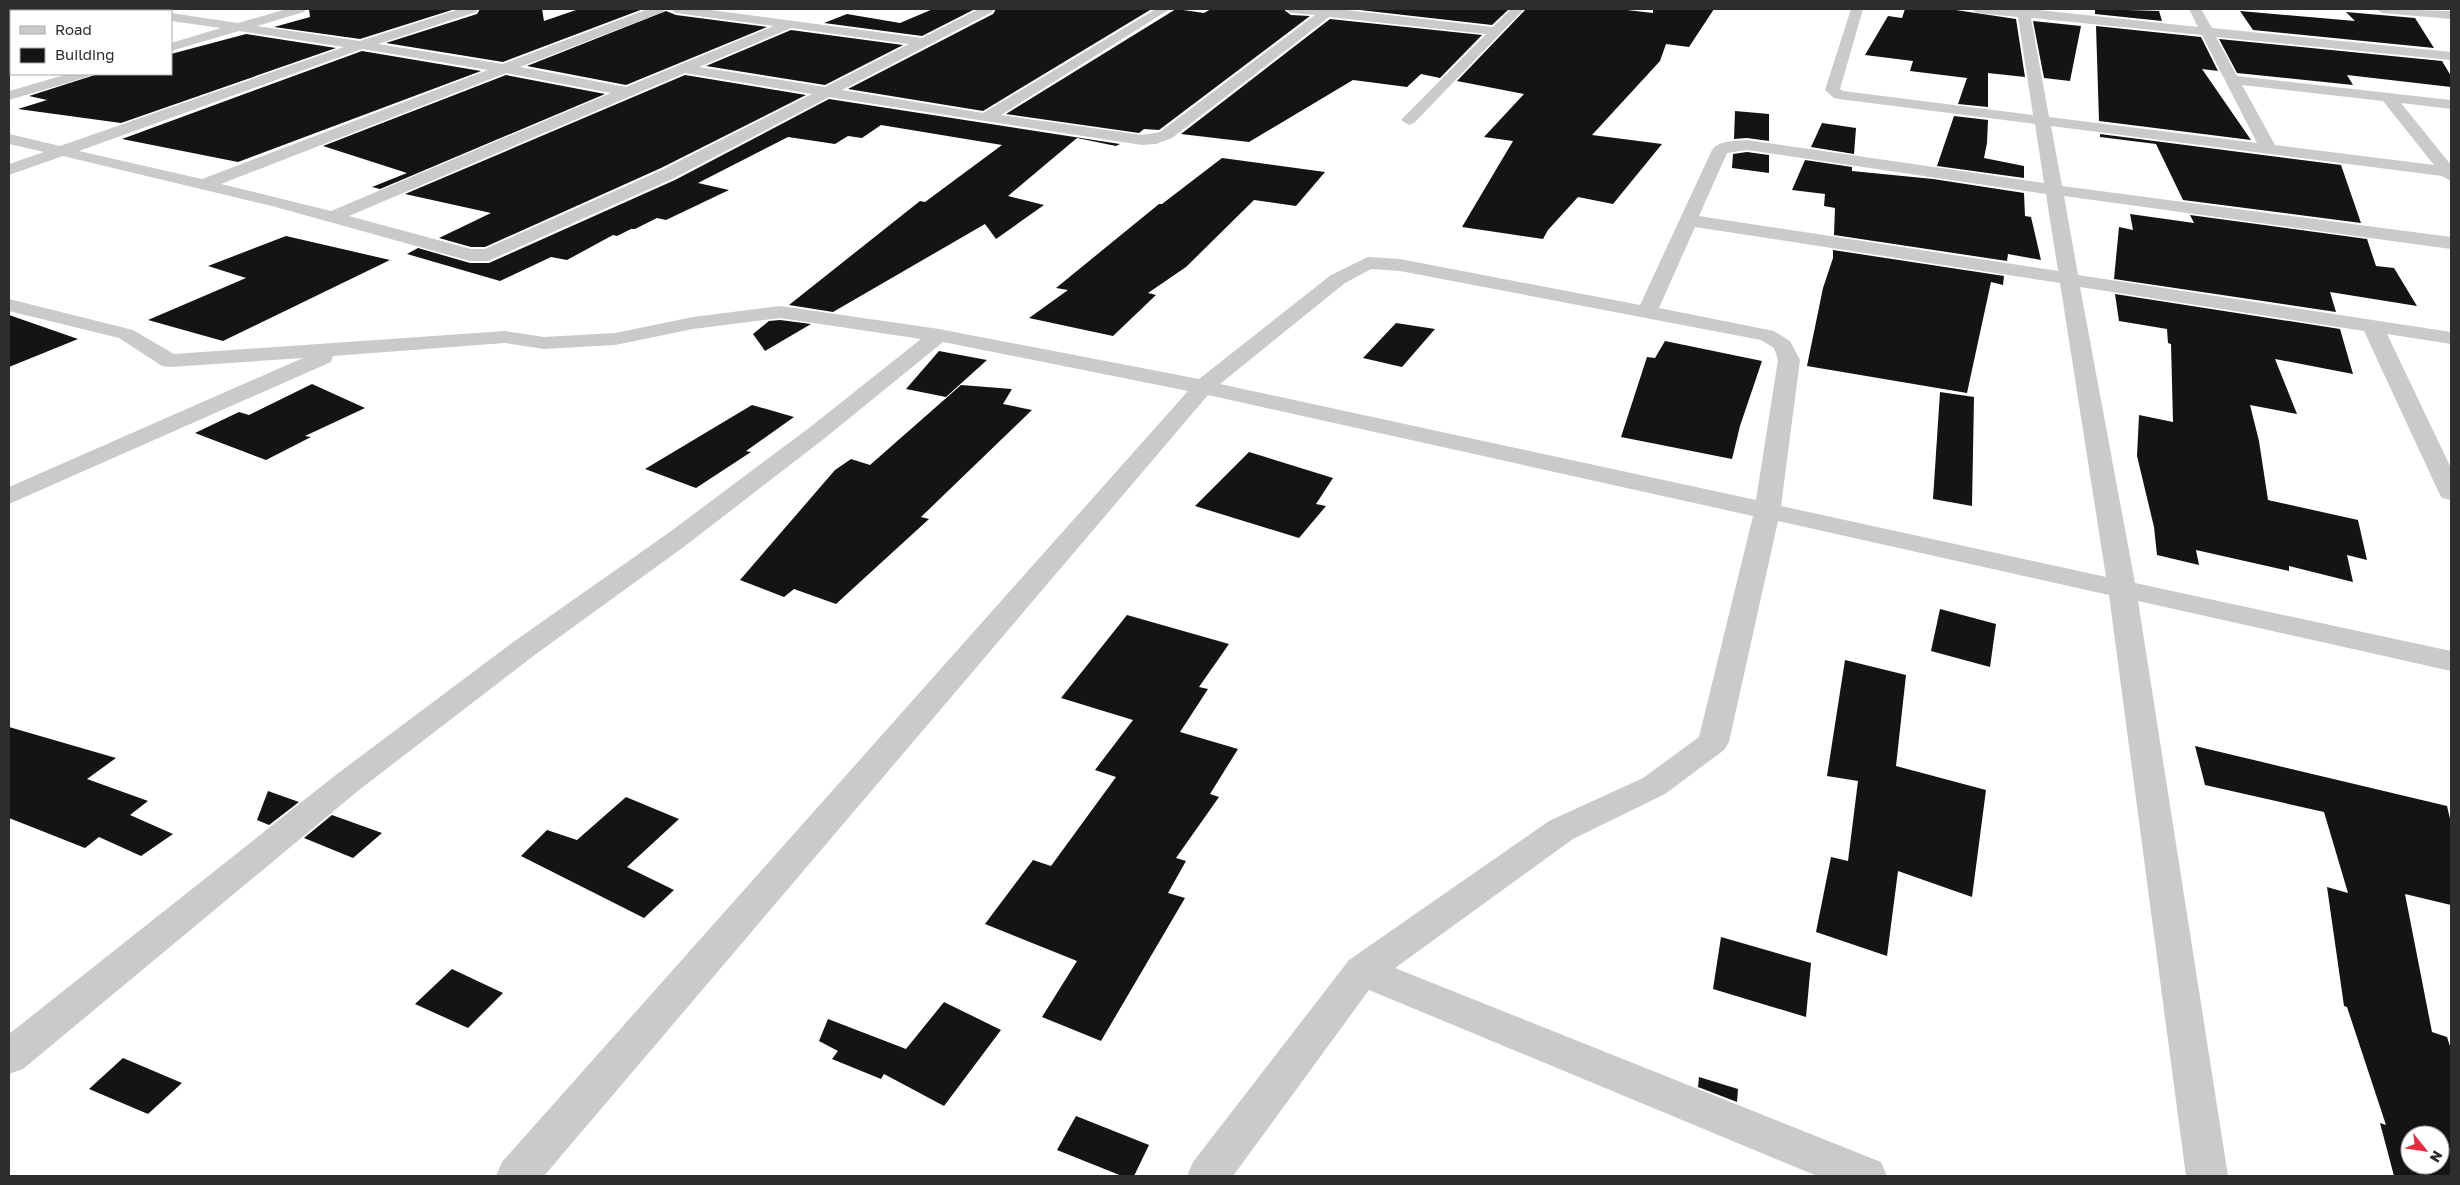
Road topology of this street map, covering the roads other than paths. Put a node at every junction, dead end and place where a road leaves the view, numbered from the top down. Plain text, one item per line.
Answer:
1 (300, 9) edge
2 (472, 9) edge
3 (659, 9) edge
4 (676, 9) edge
5 (988, 9) edge
6 (1164, 9) edge
7 (1292, 9) edge
8 (1518, 9) edge
9 (1857, 9) edge
10 (1976, 9) edge
11 (2195, 9) edge
12 (2382, 9) edge
13 (1329, 11) edge
14 (2023, 11) edge
15 (2451, 15) edge
16 (172, 17) edge
17 (790, 24) junction
18 (236, 28) junction
19 (1496, 31) junction
20 (2208, 32) junction
21 (923, 42) junction
22 (361, 45) junction
23 (172, 47) edge
24 (2451, 56) edge
25 (502, 68) junction
26 (685, 69) junction
27 (79, 75) edge
28 (2233, 80) junction
29 (627, 92) junction
30 (825, 93) junction
31 (9, 96) edge
32 (2388, 97) junction
33 (2451, 104) edge
34 (986, 118) junction
35 (1409, 120) dead end
36 (2042, 122) junction
37 (9, 139) edge
38 (2269, 150) junction
39 (61, 151) junction
40 (9, 170) edge
41 (2450, 174) edge
42 (205, 184) junction
43 (2055, 190) junction
44 (333, 217) junction
45 (1687, 220) junction
46 (2451, 243) edge
47 (2070, 278) junction
48 (9, 305) edge
49 (1648, 310) junction
50 (2373, 327) junction
51 (939, 335) junction
52 (2451, 338) edge
53 (338, 350) junction
54 (1203, 387) junction
55 (2448, 482) edge
56 (9, 496) edge
57 (1767, 512) junction
58 (2122, 589) junction
59 (2451, 661) edge
60 (1362, 970) junction
61 (9, 1057) edge
62 (517, 1176) edge
63 (1208, 1176) edge
64 (1866, 1176) edge
65 (2207, 1176) edge

1 - 18 street
2 - 22 street
3 - 25 street
4 - 17 street
5 - 21 street
6 - 34 street
7 - 13 street
8 - 19 street
9 - 36 street
10 - 14 street
11 - 20 street
12 - 15 street
13 - 19 street
13 - 34 street
14 - 20 street
14 - 36 street
16 - 18 street
17 - 21 street
17 - 26 street
18 - 22 street
18 - 23 street
19 - 35 street
20 - 24 street
20 - 28 street
21 - 30 street
22 - 25 street
22 - 39 street
25 - 29 street
25 - 42 street
26 - 29 street
26 - 30 street
27 - 31 street
28 - 32 street
28 - 38 street
29 - 44 street
30 - 34 street
30 - 44 street
32 - 33 street
32 - 41 street
36 - 38 street
36 - 43 street
37 - 39 street
38 - 41 street
39 - 40 street
39 - 42 street
42 - 44 street
43 - 45 street
43 - 46 street
43 - 47 street
45 - 47 street
45 - 49 street
47 - 50 street
47 - 58 street
48 - 53 street
49 - 54 street
49 - 57 street
50 - 52 street
50 - 55 street
51 - 53 street
51 - 54 street
51 - 61 street
53 - 56 street
54 - 57 street
54 - 62 street
57 - 58 street
57 - 60 street
58 - 59 street
58 - 65 street
60 - 63 street
60 - 64 street

